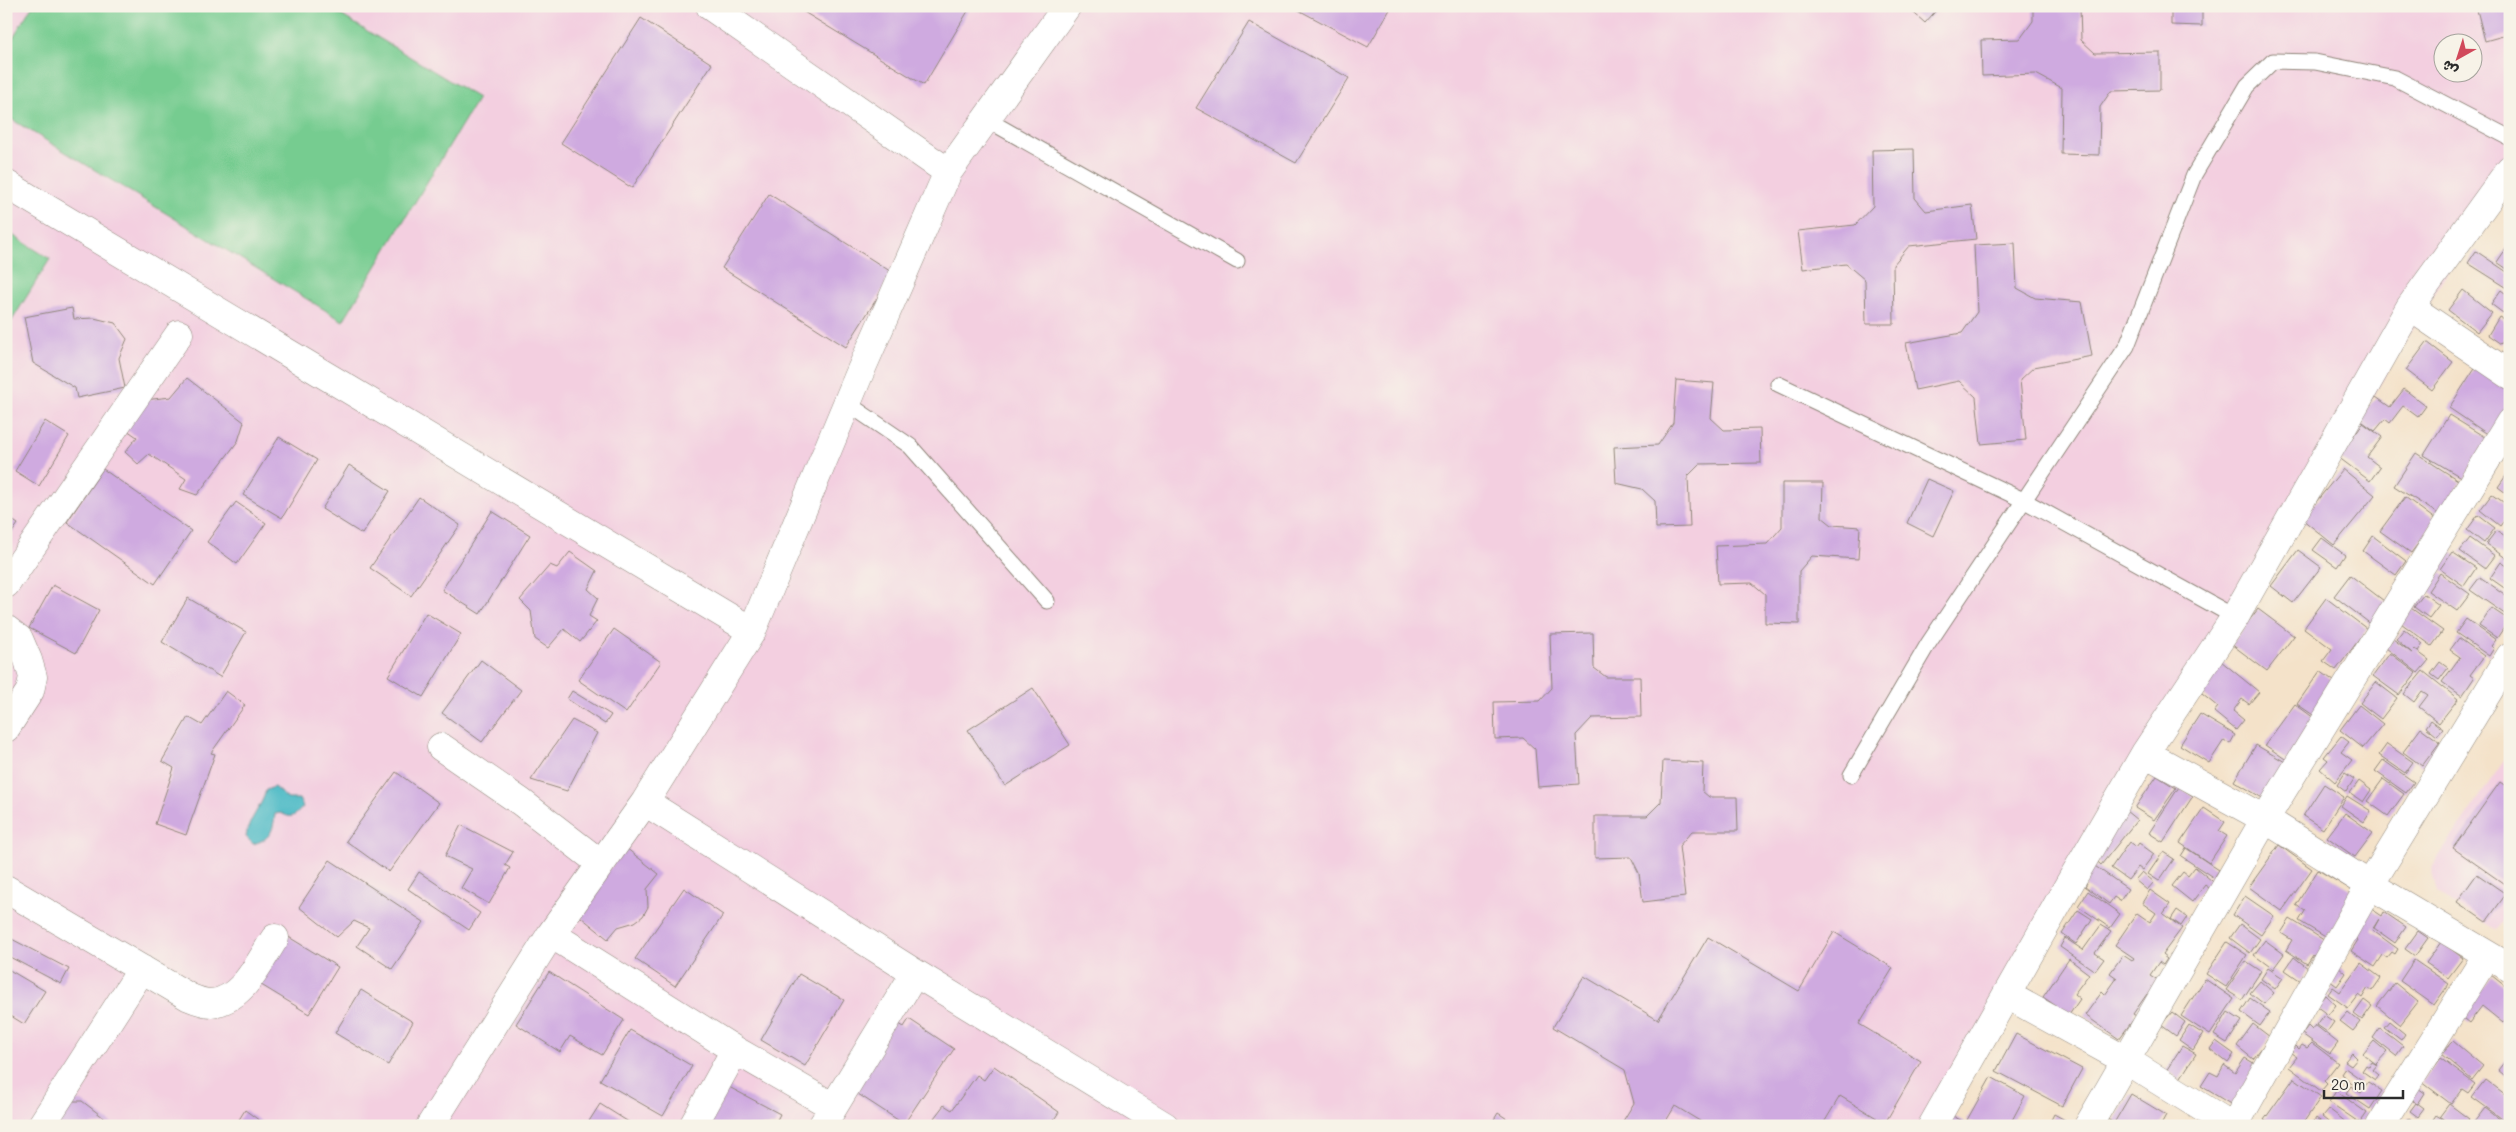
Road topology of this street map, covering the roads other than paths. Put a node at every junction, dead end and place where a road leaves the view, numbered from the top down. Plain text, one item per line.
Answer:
1 (710, 6) edge
2 (1067, 6) edge
3 (986, 119) junction
4 (2510, 138) edge
5 (2510, 169) edge
6 (948, 172) junction
7 (6, 184) edge
8 (1237, 261) dead end
9 (2410, 307) junction
10 (179, 334) dead end
11 (2510, 375) edge
12 (1778, 384) dead end
13 (847, 403) junction
14 (2510, 422) edge
15 (2023, 500) junction
16 (6, 584) edge
17 (1047, 601) dead end
18 (2235, 617) junction
19 (6, 629) edge
20 (752, 631) junction
21 (2505, 674) edge
22 (6, 728) edge
23 (441, 747) dead end
24 (2145, 754) junction
25 (1851, 775) dead end
26 (645, 802) junction
27 (2265, 819) junction
28 (600, 863) junction
29 (2370, 885) junction
30 (6, 888) edge
31 (551, 934) junction
32 (275, 938) dead end
33 (2498, 962) edge
34 (142, 969) junction
35 (915, 974) junction
36 (2007, 995) junction
37 (735, 1050) junction
38 (2127, 1061) junction
39 (827, 1116) edge
40 (41, 1126) edge
41 (430, 1126) edge
42 (693, 1126) edge
43 (1165, 1126) edge
44 (1932, 1126) edge
45 (2088, 1126) edge
46 (2233, 1126) edge
47 (2380, 1126) edge

1 - 6 street
2 - 3 street
3 - 6 street
3 - 8 lane
4 - 15 lane
5 - 9 street
6 - 13 street
7 - 20 street
9 - 11 street
9 - 18 street
10 - 16 street
12 - 15 lane
13 - 17 lane
13 - 20 street
14 - 27 street
15 - 18 lane
15 - 25 lane
18 - 24 street
19 - 22 street
20 - 26 street
21 - 29 street
23 - 28 street
24 - 27 street
24 - 36 street
26 - 28 street
26 - 35 street
27 - 29 street
27 - 38 street
28 - 31 street
29 - 33 street
29 - 46 street
30 - 34 street
31 - 37 street
31 - 41 street
32 - 34 street
33 - 47 street
34 - 40 street
35 - 39 street
35 - 43 street
36 - 38 street
36 - 44 street
37 - 39 street
37 - 42 street
38 - 45 street
38 - 46 street

